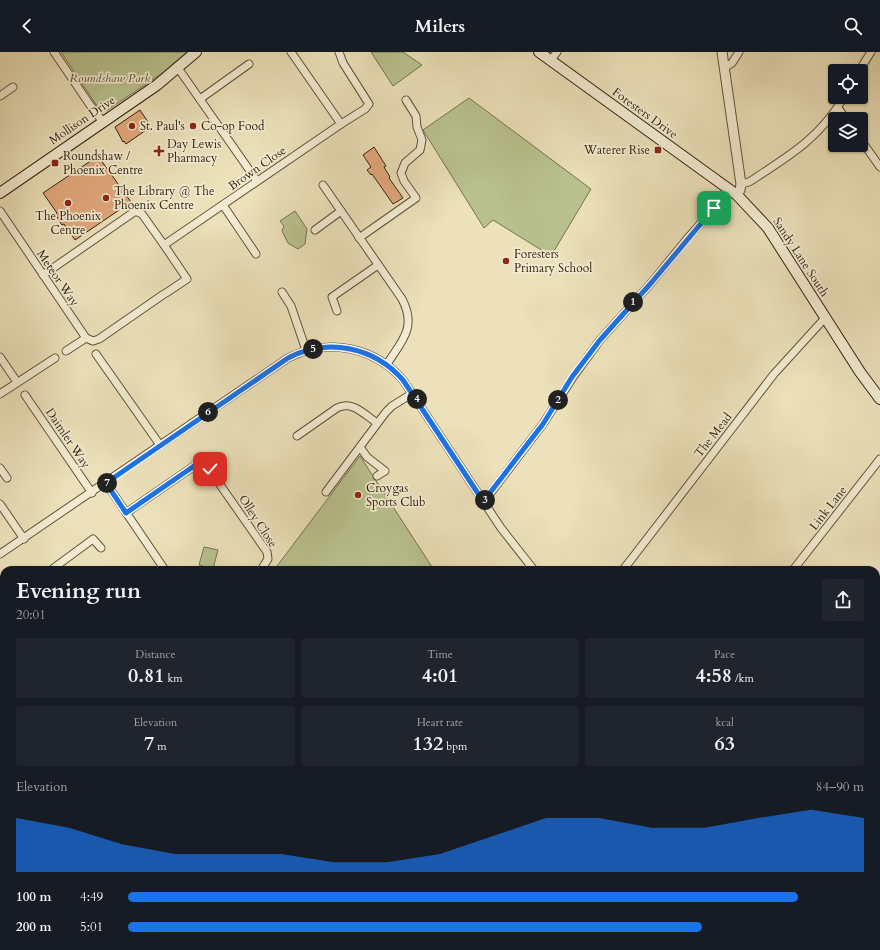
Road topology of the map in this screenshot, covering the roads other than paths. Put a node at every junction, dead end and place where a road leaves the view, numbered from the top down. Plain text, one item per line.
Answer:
1 (54, 52) edge
2 (196, 52) edge
3 (291, 52) edge
4 (339, 52) edge
5 (539, 52) edge
6 (722, 52) edge
7 (738, 52) edge
8 (871, 52) edge
9 (554, 56) edge
10 (250, 64) dead end
11 (863, 64) edge
12 (178, 68) junction
13 (724, 68) junction
14 (13, 86) dead end
15 (0, 96) edge
16 (200, 99) junction
17 (406, 100) dead end
18 (840, 104) edge
19 (838, 108) junction
20 (841, 112) edge
21 (103, 122) junction
22 (341, 124) junction
23 (868, 150) edge
24 (880, 167) edge
25 (258, 181) junction
26 (741, 184) junction
27 (323, 185) dead end
28 (734, 192) junction
29 (0, 193) edge
30 (223, 205) junction
31 (0, 211) edge
32 (341, 211) junction
33 (315, 230) dead end
34 (359, 238) junction
35 (164, 245) junction
36 (256, 254) dead end
37 (378, 265) junction
38 (43, 275) junction
39 (282, 292) dead end
40 (337, 310) dead end
41 (825, 318) junction
42 (86, 338) junction
43 (306, 350) junction
44 (66, 351) dead end
45 (96, 354) dead end
46 (0, 357) edge
47 (55, 358) dead end
48 (387, 364) junction
49 (17, 382) junction
50 (413, 393) junction
51 (0, 394) edge
52 (25, 395) dead end
53 (880, 399) edge
54 (377, 424) junction
55 (297, 436) dead end
56 (160, 445) junction
57 (360, 447) junction
58 (880, 459) edge
59 (0, 468) edge
60 (377, 476) dead end
61 (7, 478) dead end
62 (106, 483) junction
63 (326, 492) dead end
64 (92, 493) junction
65 (483, 501) junction
66 (0, 504) edge
67 (126, 513) junction
68 (24, 539) junction
69 (100, 548) dead end
70 (0, 554) edge
71 (56, 566) edge
72 (162, 566) edge
73 (264, 566) edge
74 (531, 566) edge
75 (626, 566) edge
76 (796, 566) edge

1 - 21 street
2 - 12 main road, Mollison Drive
3 - 22 street
4 - 22 street, Brown Close
5 - 9 main road, Foresters Drive
6 - 13 street
7 - 13 street
8 - 11 street
9 - 28 main road, Foresters Drive
10 - 16 street
12 - 16 street
12 - 21 main road, Mollison Drive
13 - 26 street
14 - 15 street
16 - 25 street
17 - 34 street
18 - 19 street
19 - 20 street
19 - 26 street
21 - 29 main road, Mollison Drive
22 - 25 street, Brown Close
23 - 24 street
25 - 30 street, Brown Close
26 - 28 street
27 - 32 street
28 - 41 main road, Sandy Lane South
28 - 65 street
30 - 35 street, Brown Close
30 - 36 street
31 - 38 street, Meteor Way
32 - 33 street
32 - 34 street
34 - 37 street
35 - 38 street
35 - 42 street
37 - 40 street
37 - 48 street
38 - 42 street, Meteor Way
39 - 43 street
41 - 53 main road, Sandy Lane South
41 - 75 street, The Mead
42 - 44 street
43 - 48 street
43 - 56 street
45 - 56 street
46 - 49 street
47 - 49 street
48 - 50 street
49 - 51 street
50 - 54 street
50 - 65 street
52 - 64 street, Daimler Way
54 - 55 street
54 - 57 street
56 - 62 street
57 - 60 street
57 - 63 street
58 - 76 street, Link Lane
59 - 61 street
62 - 64 street
62 - 67 street
64 - 68 street
65 - 74 street
66 - 68 street
67 - 72 street
67 - 73 street, Olley Close
68 - 70 street
69 - 71 street

